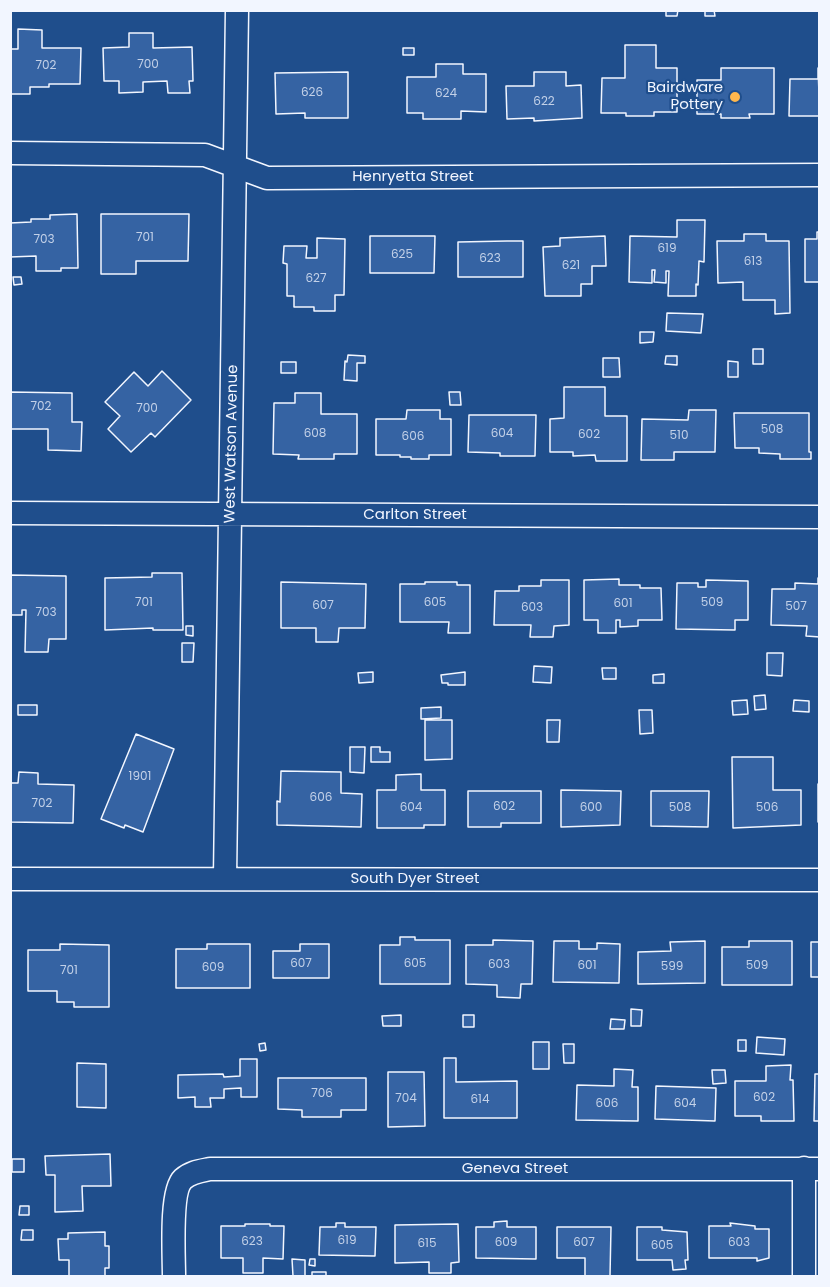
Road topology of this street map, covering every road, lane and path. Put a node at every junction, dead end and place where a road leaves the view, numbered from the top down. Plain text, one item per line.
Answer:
1 (237, 10) edge
2 (10, 153) edge
3 (235, 166) junction
4 (819, 176) edge
5 (10, 513) edge
6 (231, 514) junction
7 (819, 517) edge
8 (225, 878) junction
9 (10, 879) edge
10 (819, 880) edge
11 (812, 1168) edge
12 (174, 1276) edge
13 (804, 1276) edge

1 - 3 street, West Watson Avenue
2 - 3 street, Henryetta Street
3 - 4 street, Henryetta Street
3 - 6 street, West Watson Avenue
5 - 6 street, Carlton Street
6 - 7 street, Carlton Street
6 - 8 street, West Watson Avenue
8 - 9 street, South Dyer Street
8 - 10 street, South Dyer Street
11 - 12 street, Geneva Street
11 - 13 street

